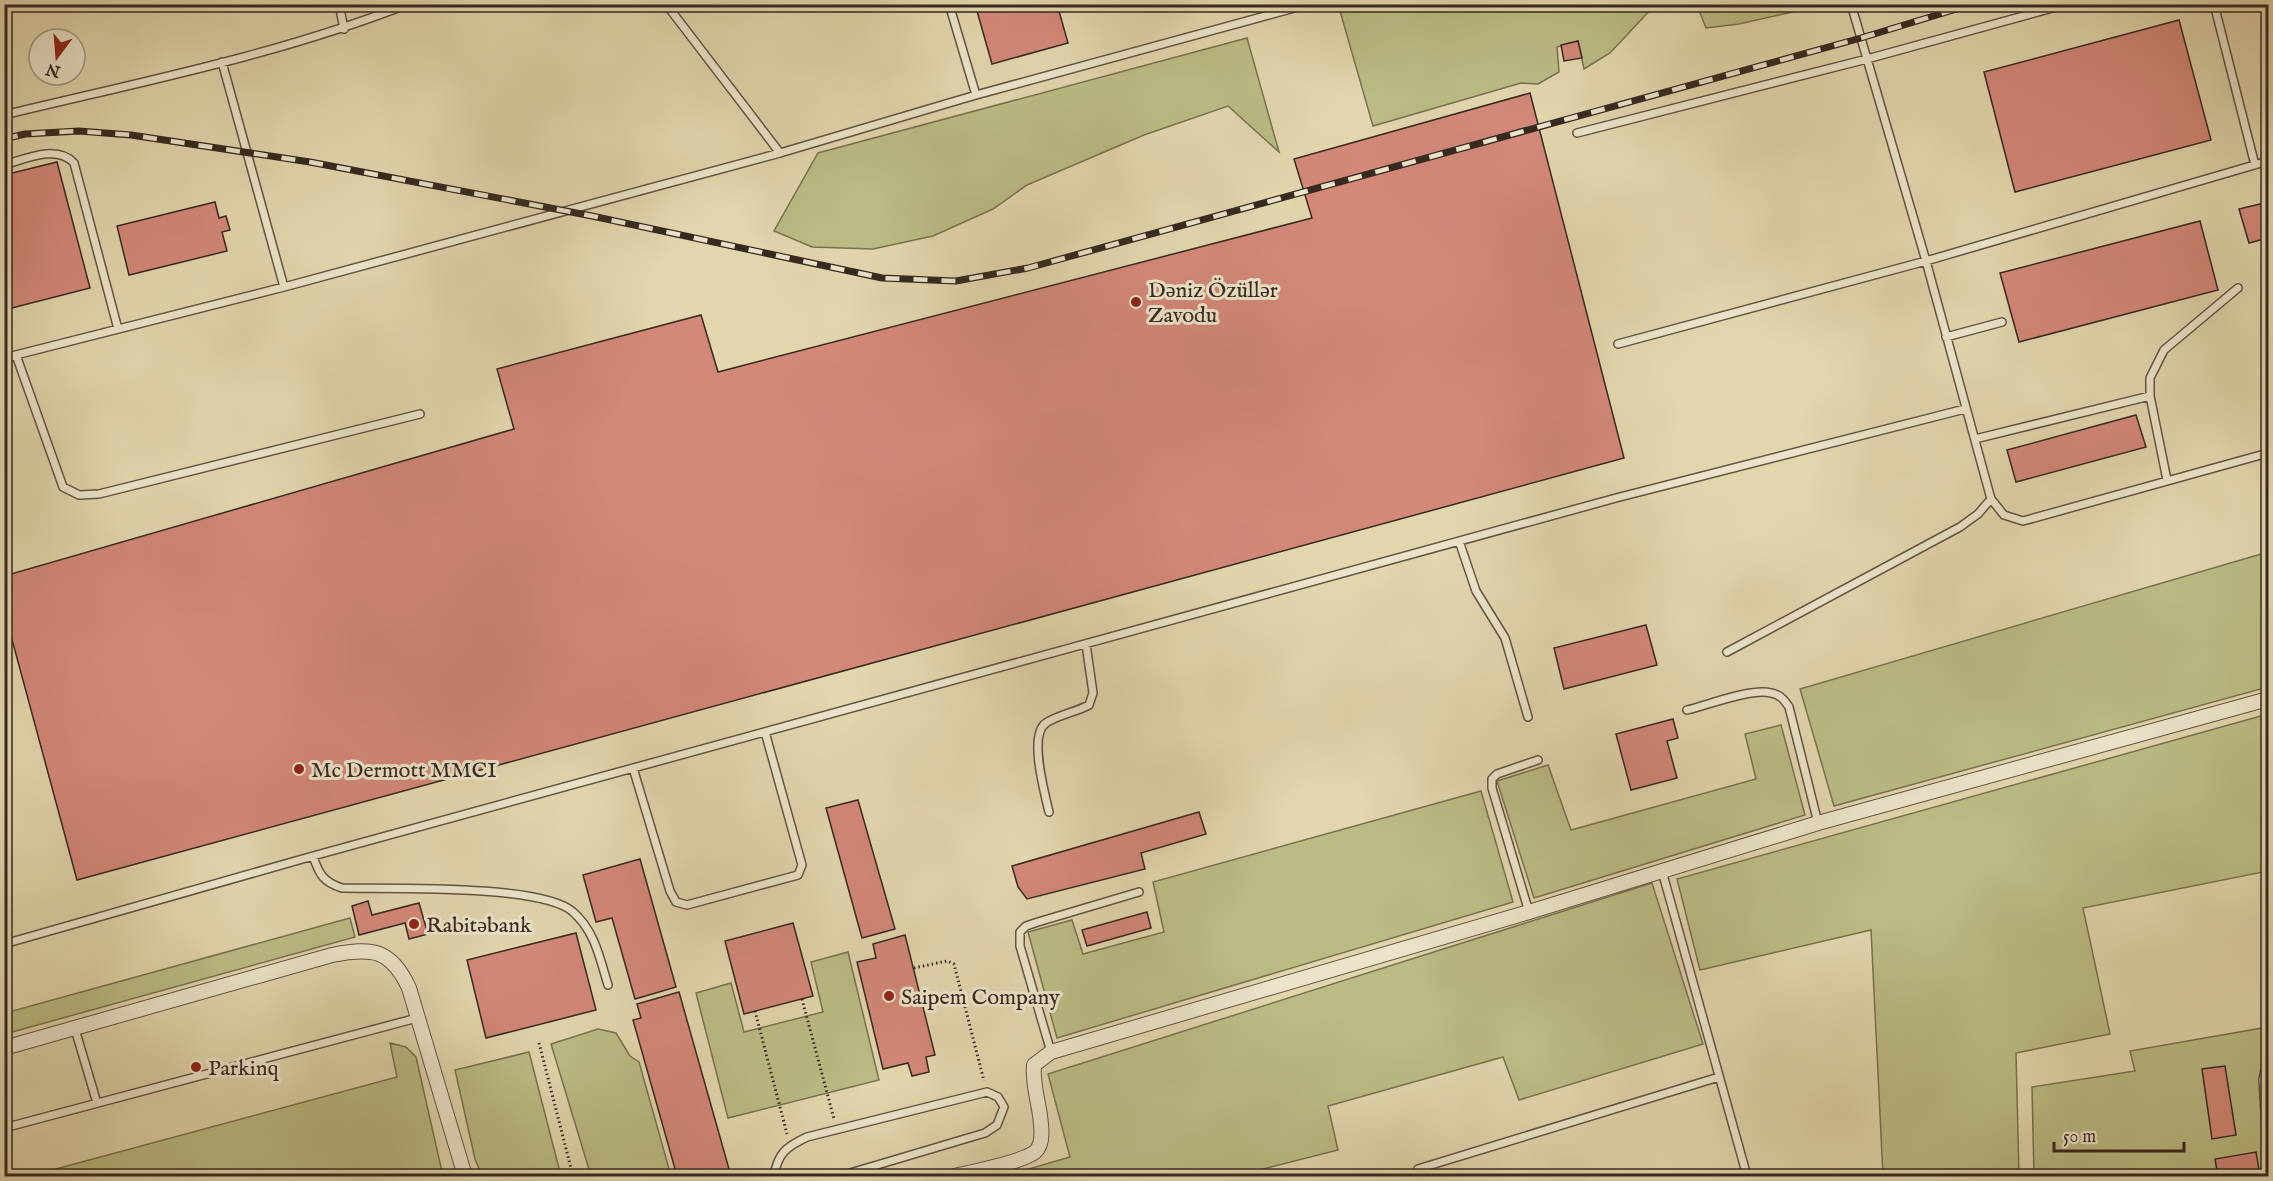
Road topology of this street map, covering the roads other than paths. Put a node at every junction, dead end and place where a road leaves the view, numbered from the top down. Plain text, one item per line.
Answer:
1 (339, 4) edge
2 (408, 4) edge
3 (666, 4) edge
4 (949, 4) edge
5 (1309, 4) edge
6 (1851, 4) edge
7 (2067, 4) edge
8 (2214, 4) edge
9 (344, 29) junction
10 (1867, 59) junction
11 (222, 62) junction
12 (976, 95) junction
13 (4, 115) edge
14 (1577, 133) dead end
15 (780, 153) junction
16 (2268, 161) edge
17 (4, 165) edge
18 (2255, 165) junction
19 (1926, 261) junction
20 (284, 287) junction
21 (2238, 288) dead end
22 (2002, 322) dead end
23 (118, 329) junction
24 (1946, 337) junction
25 (1618, 344) dead end
26 (16, 355) junction
27 (4, 358) edge
28 (2150, 396) junction
29 (1965, 409) junction
30 (420, 414) dead end
31 (1975, 440) junction
32 (2268, 453) edge
33 (2167, 480) junction
34 (1991, 499) junction
35 (1459, 542) junction
36 (1086, 644) junction
37 (1727, 652) dead end
38 (2268, 699) edge
39 (1687, 710) dead end
40 (1528, 717) dead end
41 (765, 732) junction
42 (1538, 760) dead end
43 (633, 768) junction
44 (1049, 812) dead end
45 (1818, 823) junction
46 (313, 856) junction
47 (1662, 871) junction
48 (1139, 891) dead end
49 (1529, 912) junction
50 (4, 944) edge
51 (608, 986) dead end
52 (417, 1018) junction
53 (75, 1029) junction
54 (4, 1048) edge
55 (1051, 1052) junction
56 (2268, 1057) edge
57 (1719, 1077) junction
58 (97, 1103) junction
59 (4, 1128) edge
60 (2268, 1160) edge
61 (1418, 1169) dead end
62 (465, 1176) edge
63 (774, 1176) edge
64 (840, 1176) edge
65 (954, 1176) edge
66 (1747, 1176) edge

1 - 9 lane
2 - 9 lane
3 - 15 lane
4 - 12 lane
5 - 12 lane
6 - 10 lane
7 - 10 lane
8 - 18 lane
9 - 11 lane
10 - 14 lane
10 - 19 lane
11 - 13 lane
11 - 20 lane
12 - 15 lane
15 - 20 lane
16 - 18 lane
17 - 23 lane
18 - 19 lane
19 - 24 lane
19 - 25 lane
20 - 23 lane
21 - 28 lane
22 - 24 lane
23 - 26 lane
24 - 29 lane
26 - 27 lane
26 - 30 lane
28 - 31 lane
28 - 33 lane
29 - 31 lane
29 - 35 lane
31 - 34 lane
32 - 33 lane
33 - 34 lane
34 - 37 lane
35 - 36 lane
35 - 40 lane
36 - 41 lane
36 - 44 lane
38 - 45 street
39 - 45 lane
41 - 43 lane
41 - 43 lane
42 - 49 lane
43 - 46 lane
45 - 47 street
46 - 50 lane
46 - 51 lane
47 - 49 street
47 - 57 lane
48 - 55 lane
49 - 55 street
52 - 53 street
52 - 58 lane
52 - 62 street
53 - 54 street
53 - 58 lane
55 - 65 street
56 - 60 lane
57 - 61 lane
57 - 66 lane
58 - 59 lane
63 - 64 lane

